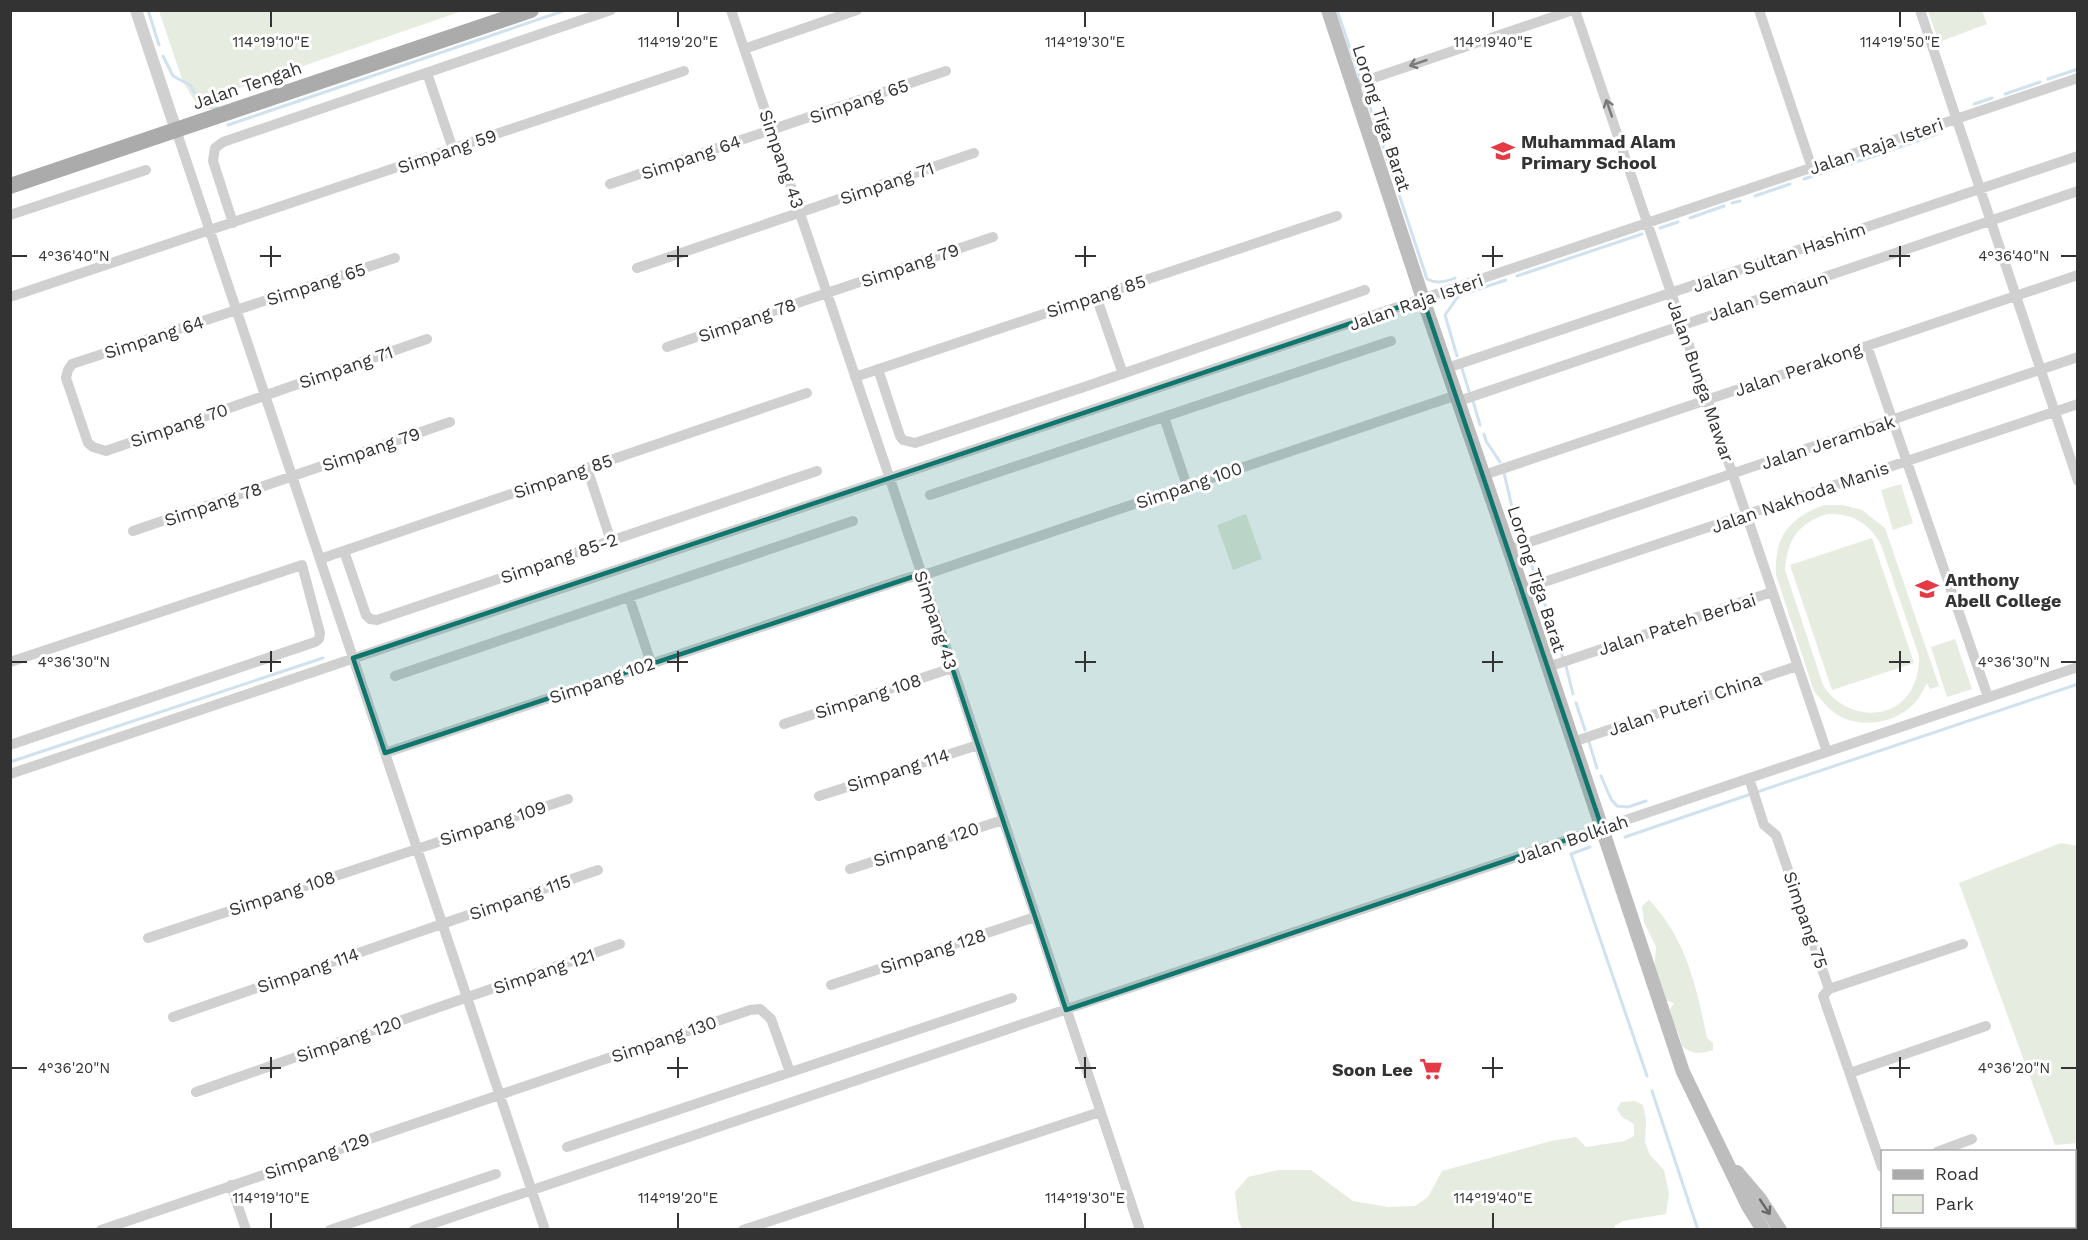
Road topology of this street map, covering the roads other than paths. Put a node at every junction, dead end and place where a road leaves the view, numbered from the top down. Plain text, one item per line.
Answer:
1 (136, 10) edge
2 (531, 10) edge
3 (611, 10) edge
4 (731, 10) edge
5 (857, 10) edge
6 (1328, 10) edge
7 (1574, 10) edge
8 (1759, 10) edge
9 (1920, 10) edge
10 (744, 49) junction
11 (684, 71) dead end
12 (946, 71) dead end
13 (427, 73) junction
14 (2078, 78) edge
15 (1353, 85) junction
16 (1957, 118) junction
17 (176, 130) junction
18 (772, 130) junction
19 (453, 149) junction
20 (974, 153) dead end
21 (2078, 156) edge
22 (1812, 168) junction
23 (146, 170) dead end
24 (610, 184) dead end
25 (10, 186) edge
26 (1980, 189) junction
27 (2078, 191) edge
28 (800, 213) junction
29 (10, 215) edge
30 (1337, 216) dead end
31 (1991, 220) junction
32 (233, 223) junction
33 (1648, 223) junction
34 (210, 230) junction
35 (993, 237) dead end
36 (395, 258) dead end
37 (637, 268) dead end
38 (2078, 274) edge
39 (1365, 290) dead end
40 (827, 293) junction
41 (1671, 293) junction
42 (2016, 295) junction
43 (1096, 296) junction
44 (10, 297) edge
45 (1423, 299) junction
46 (236, 310) junction
47 (1682, 324) junction
48 (427, 339) dead end
49 (1391, 340) dead end
50 (1867, 346) junction
51 (667, 347) dead end
52 (2078, 357) edge
53 (1447, 368) junction
54 (878, 369) junction
55 (2041, 369) junction
56 (1123, 374) junction
57 (855, 377) junction
58 (807, 393) dead end
59 (265, 396) junction
60 (1458, 398) junction
61 (1708, 400) junction
62 (2078, 404) edge
63 (2055, 412) junction
64 (1164, 417) junction
65 (1893, 420) junction
66 (450, 422) dead end
67 (93, 447) joint
68 (1906, 461) junction
69 (587, 468) junction
70 (817, 471) dead end
71 (1732, 474) junction
72 (1484, 475) junction
73 (292, 476) junction
74 (890, 479) junction
75 (2078, 481) edge
76 (1187, 486) junction
77 (930, 495) dead end
78 (1747, 514) junction
79 (853, 520) dead end
80 (133, 531) dead end
81 (611, 541) junction
82 (1509, 549) junction
83 (344, 551) junction
84 (320, 559) junction
85 (921, 574) junction
86 (1522, 589) junction
87 (1772, 592) junction
88 (629, 597) junction
89 (353, 658) junction
90 (10, 662) edge
91 (651, 663) junction
92 (1797, 666) junction
93 (1548, 667) junction
94 (2078, 667) edge
95 (952, 668) junction
96 (395, 676) dead end
97 (1988, 697) junction
98 (784, 724) dead end
99 (1573, 742) junction
100 (10, 745) edge
101 (978, 745) junction
102 (1827, 752) junction
103 (385, 753) junction
104 (10, 774) edge
105 (1752, 787) junction
106 (819, 796) dead end
107 (568, 798) dead end
108 (1003, 820) junction
109 (1602, 828) junction
110 (417, 848) junction
111 (850, 868) dead end
112 (598, 870) dead end
113 (1035, 917) junction
114 (442, 924) junction
115 (148, 938) dead end
116 (620, 944) dead end
117 (1963, 944) dead end
118 (831, 985) dead end
119 (1829, 989) junction
120 (468, 998) junction
121 (1012, 998) dead end
122 (1066, 1010) junction
123 (172, 1017) dead end
124 (1986, 1026) dead end
125 (790, 1072) junction
126 (1850, 1073) junction
127 (196, 1092) dead end
128 (500, 1094) junction
129 (1100, 1112) junction
130 (1972, 1139) dead end
131 (567, 1147) dead end
132 (1942, 1150) edge
133 (1723, 1154) junction
134 (1881, 1164) edge
135 (496, 1174) dead end
136 (231, 1185) junction
137 (532, 1190) junction
138 (100, 1230) edge
139 (246, 1230) edge
140 (330, 1230) edge
141 (414, 1230) edge
142 (545, 1230) edge
143 (744, 1230) edge
144 (1140, 1230) edge
145 (1763, 1230) edge
146 (1780, 1230) edge

1 - 17 street
2 - 17 main road, Jalan Tengah
3 - 13 street
4 - 10 street, Simpang 43
5 - 10 street
6 - 15 main road, Lorong Tiga Barat
7 -> 15 street
33 -> 7 street, Jalan Bunga Mawar
8 - 22 street
9 - 16 street
10 - 18 street, Simpang 43
11 - 19 street, Simpang 59
12 - 18 street, Simpang 65
13 - 19 street
13 - 32 street
14 - 16 street, Jalan Raja Isteri
15 - 45 main road, Lorong Tiga Barat
16 - 22 street, Jalan Raja Isteri
16 - 26 street
17 - 25 main road, Jalan Tengah
17 - 34 street
18 - 24 street, Simpang 64
18 - 28 street, Simpang 43
19 - 32 street, Simpang 59
20 - 28 street, Simpang 71
21 - 26 street, Jalan Sultan Hashim
22 - 33 street, Jalan Raja Isteri
23 - 29 street
26 - 31 street
26 - 41 street, Jalan Sultan Hashim
27 - 31 street, Jalan Semaun
28 - 37 street
28 - 40 street, Simpang 43
30 - 43 street, Simpang 85
31 - 42 street
31 - 47 street, Jalan Semaun
32 - 34 street, Simpang 59
33 - 41 street, Jalan Bunga Mawar
33 - 45 street, Jalan Raja Isteri
34 - 44 street, Simpang 59
34 - 46 street
35 - 40 street, Simpang 79
36 - 46 street, Simpang 65
38 - 42 street, Jalan Perakong
39 - 56 street
40 - 51 street, Simpang 78
40 - 57 street, Simpang 43
41 - 47 street, Jalan Bunga Mawar
41 - 53 street, Jalan Sultan Hashim
42 - 50 street, Jalan Perakong
42 - 55 street
43 - 54 street, Simpang 85
43 - 56 street
45 - 53 main road, Lorong Tiga Barat
45 - 74 street, Jalan Raja Isteri
46 - 59 street
46 - 67 street, Simpang 64
47 - 60 street, Jalan Semaun
47 - 61 street, Jalan Bunga Mawar
48 - 59 street, Simpang 71
49 - 64 street
50 - 61 street, Jalan Perakong
50 - 65 street
52 - 55 street, Jalan Jerambak
53 - 60 main road, Lorong Tiga Barat
54 - 56 street
54 - 57 street, Simpang 85
55 - 63 street
55 - 65 street, Jalan Jerambak
57 - 74 street, Simpang 43
58 - 69 street, Simpang 85
59 - 67 street, Simpang 70
59 - 73 street
60 - 72 main road, Lorong Tiga Barat
60 - 76 street, Simpang 100
61 - 71 street, Jalan Bunga Mawar
61 - 72 street, Jalan Perakong
62 - 63 street, Jalan Nakhoda Manis
63 - 68 street, Jalan Nakhoda Manis
63 - 75 street
64 - 76 street
64 - 77 street
65 - 68 street
65 - 71 street, Jalan Jerambak
66 - 73 street, Simpang 79
68 - 78 street, Jalan Nakhoda Manis
68 - 97 street
69 - 81 street
69 - 83 street, Simpang 85
70 - 81 street, Simpang 85-2
71 - 78 street, Jalan Bunga Mawar
71 - 82 street, Jalan Jerambak
72 - 82 main road, Lorong Tiga Barat
73 - 80 street, Simpang 78
73 - 84 street
74 - 85 street, Simpang 43
74 - 89 street, Jalan Raja Isteri
76 - 85 street, Simpang 100
78 - 86 street, Jalan Nakhoda Manis
78 - 87 street, Jalan Bunga Mawar
79 - 88 street
81 - 83 street, Simpang 85-2
82 - 86 main road, Lorong Tiga Barat
83 - 84 street, Simpang 85
84 - 89 street
85 - 91 street, Simpang 102
85 - 95 street, Simpang 43
86 - 93 main road, Lorong Tiga Barat
87 - 92 street, Jalan Bunga Mawar
87 - 93 street, Jalan Pateh Berbai
88 - 91 street
88 - 96 street
89 - 103 street
89 - 104 street, Jalan Raja Isteri
90 - 100 street
91 - 103 street, Simpang 102
92 - 99 street, Jalan Puteri China
92 - 102 street, Jalan Bunga Mawar
93 - 99 main road, Lorong Tiga Barat
94 - 97 street, Jalan Bolkiah
95 - 98 street, Simpang 108
95 - 101 street, Simpang 43
97 - 102 street, Jalan Bolkiah
99 - 109 main road, Lorong Tiga Barat
101 - 106 street, Simpang 114
101 - 108 street, Simpang 43
102 - 105 street, Jalan Bolkiah
103 - 110 street
105 - 109 street, Jalan Bolkiah
105 - 119 street, Simpang 75
107 - 110 street, Simpang 109
108 - 111 street, Simpang 120
108 - 113 street, Simpang 43
109 - 122 street, Jalan Bolkiah
109 - 133 main road, Lorong Tiga Barat
110 - 114 street
110 - 115 street, Simpang 108
112 - 114 street, Simpang 115
113 - 118 street, Simpang 128
113 - 122 street, Simpang 43
114 - 120 street
114 - 123 street, Simpang 114
116 - 120 street, Simpang 121
117 - 119 street
119 - 126 street, Simpang 75
120 - 127 street, Simpang 120
120 - 128 street
121 - 125 street
122 - 129 street, Simpang 43
122 - 137 street, Jalan Bolkiah
124 - 126 street
125 - 128 street, Simpang 130
125 - 131 street
126 - 134 street, Simpang 75
128 - 136 street, Simpang 129
128 - 137 street
129 - 143 street
129 - 144 street, Simpang 43
130 - 132 street
133 - 145 main road
133 -> 146 main road
135 - 140 street
136 - 138 street, Simpang 129
136 - 139 street
137 - 141 street, Jalan Bolkiah
137 - 142 street

